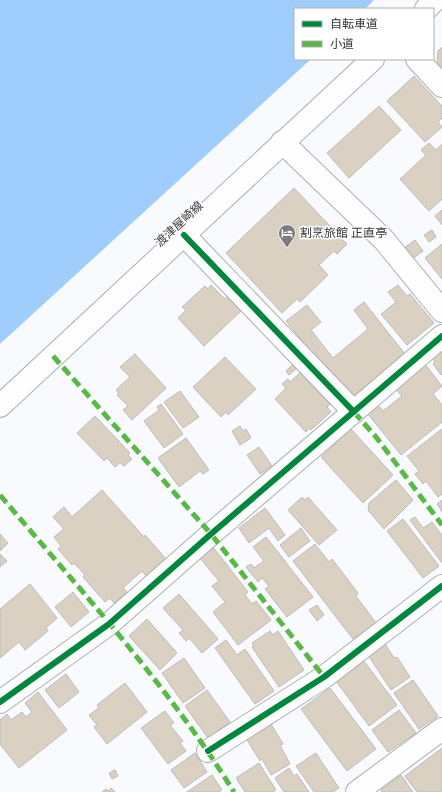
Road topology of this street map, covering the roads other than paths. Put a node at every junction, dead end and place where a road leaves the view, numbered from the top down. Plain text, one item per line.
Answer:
1 (435, 0) edge
2 (427, 8) edge
3 (372, 60) edge
4 (418, 60) edge
5 (442, 86) edge
6 (282, 142) junction
7 (184, 235) junction
8 (442, 311) edge
9 (442, 336) edge
10 (0, 406) edge
11 (354, 412) junction
12 (442, 586) edge
13 (0, 702) edge
14 (442, 729) edge
15 (208, 751) dead end
16 (357, 792) edge

1 - 2 street
3 - 6 street, 渡津屋崎線
4 - 5 street
6 - 7 street, 渡津屋崎線
6 - 8 street
7 - 10 street, 渡津屋崎線
7 - 11 street
9 - 11 street
11 - 13 street
12 - 15 street
14 - 16 street

